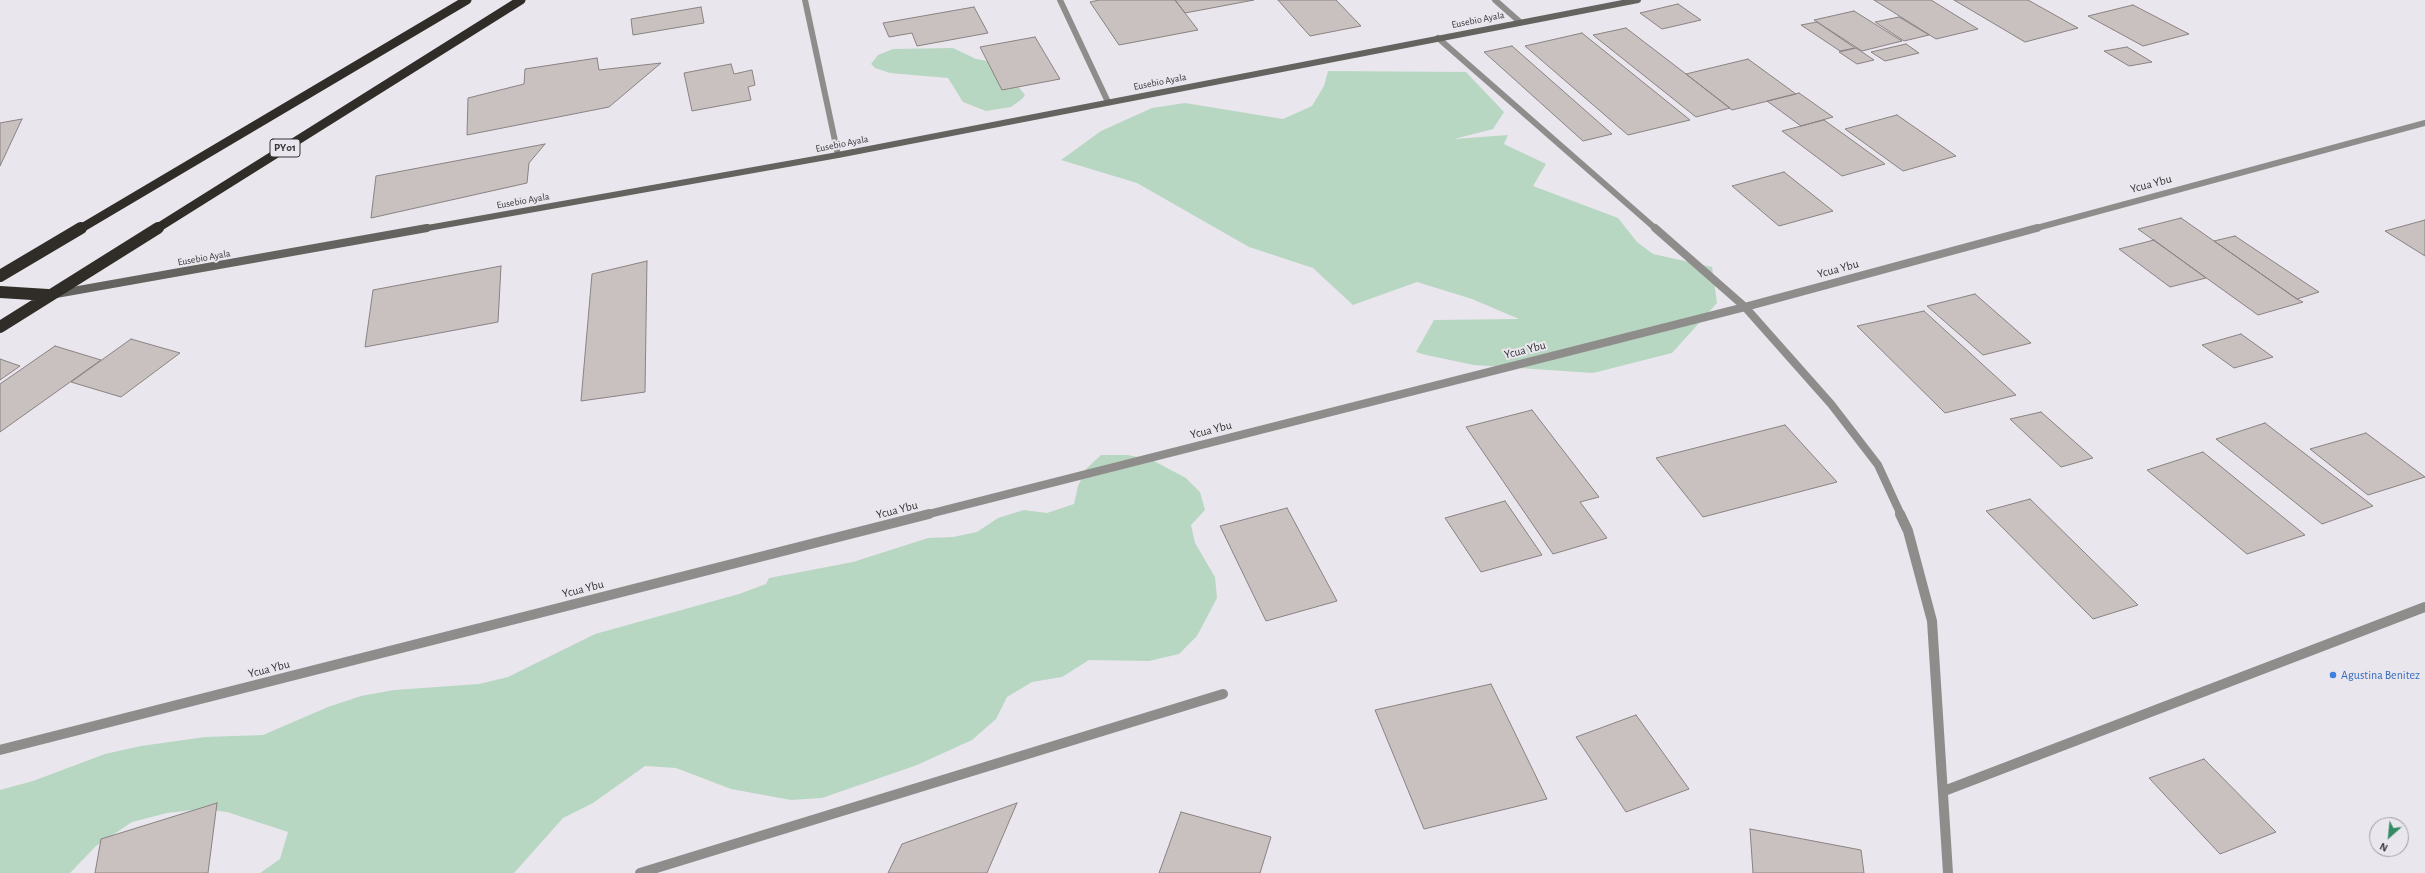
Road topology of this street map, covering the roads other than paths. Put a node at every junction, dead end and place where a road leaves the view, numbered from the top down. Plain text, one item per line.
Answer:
1 (468, 0) edge
2 (521, 0) edge
3 (805, 0) edge
4 (1060, 0) edge
5 (1495, 0) edge
6 (1638, 0) edge
7 (1520, 22) junction
8 (1438, 38) junction
9 (1108, 102) junction
10 (2425, 123) edge
11 (838, 155) junction
12 (0, 276) edge
13 (0, 292) edge
14 (48, 296) junction
15 (1745, 307) junction
16 (0, 327) edge
17 (2425, 607) edge
18 (1224, 694) dead end
19 (0, 750) edge
20 (1944, 791) junction
21 (640, 873) edge
22 (1948, 873) edge

1 - 12 highway
2 - 14 highway, PY01
3 - 11 street
4 - 9 street
5 - 7 street
6 - 7 main road, Eusebio Ayala
7 - 8 main road, Eusebio Ayala
8 - 9 main road, Eusebio Ayala
8 - 15 street
9 - 11 main road, Eusebio Ayala
10 - 15 street, Ycua Ybu
11 - 14 main road, Eusebio Ayala
13 - 14 highway
14 - 16 highway, PY01
15 - 19 street, Ycua Ybu
15 - 20 street
17 - 20 street
18 - 21 street
20 - 22 street

